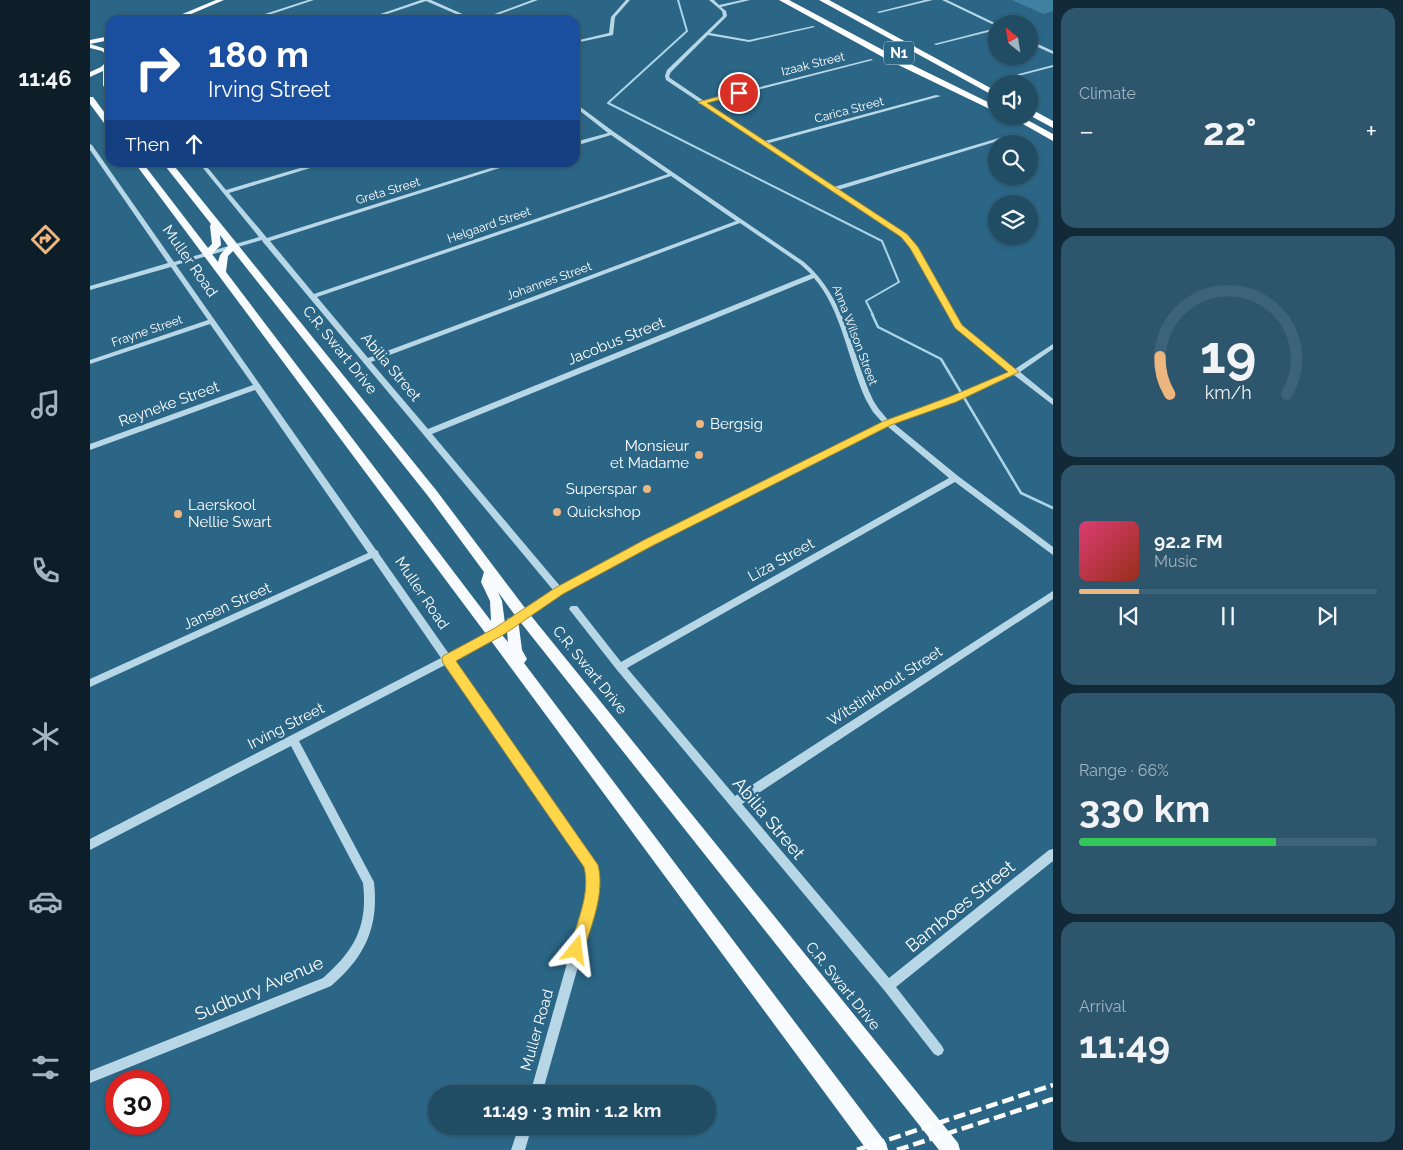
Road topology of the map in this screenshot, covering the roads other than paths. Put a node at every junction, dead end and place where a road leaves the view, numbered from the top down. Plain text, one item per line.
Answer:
1 (312, 0) edge
2 (426, 0) edge
3 (536, 0) edge
4 (628, 0) edge
5 (711, 0) edge
6 (748, 0) edge
7 (783, 0) edge
8 (801, 0) edge
9 (823, 0) edge
10 (831, 0) edge
11 (931, 0) edge
12 (944, 0) edge
13 (223, 2) edge
14 (718, 6) junction
15 (879, 12) dead end
16 (185, 15) edge
17 (194, 15) edge
18 (264, 15) edge
19 (380, 15) edge
20 (462, 15) edge
21 (494, 15) edge
22 (988, 23) edge
23 (812, 27) dead end
24 (988, 29) edge
25 (707, 34) junction
26 (105, 40) edge
27 (580, 41) edge
28 (90, 44) edge
29 (936, 44) dead end
30 (1038, 46) edge
31 (105, 51) edge
32 (1053, 53) edge
33 (871, 60) dead end
34 (105, 65) edge
35 (1053, 66) edge
36 (90, 75) edge
37 (962, 75) junction
38 (1018, 75) edge
39 (988, 90) edge
40 (938, 96) dead end
41 (90, 99) edge
42 (701, 102) junction
43 (988, 104) edge
44 (988, 104) edge
45 (580, 109) edge
46 (1038, 117) edge
47 (105, 119) edge
48 (1029, 125) edge
49 (1053, 125) edge
50 (612, 133) junction
51 (1053, 138) edge
52 (580, 143) edge
53 (764, 143) junction
54 (988, 143) edge
55 (90, 146) edge
56 (142, 167) edge
57 (170, 167) edge
58 (204, 167) edge
59 (311, 167) edge
60 (501, 167) edge
61 (672, 174) junction
62 (834, 189) junction
63 (225, 192) junction
64 (741, 221) junction
65 (214, 223) junction
66 (264, 239) junction
67 (233, 246) junction
68 (207, 253) junction
69 (171, 263) junction
70 (221, 272) junction
71 (816, 275) junction
72 (90, 288) edge
73 (312, 297) junction
74 (212, 321) junction
75 (1053, 346) edge
76 (366, 361) junction
77 (90, 362) edge
78 (1014, 372) junction
79 (258, 386) junction
80 (1053, 403) edge
81 (887, 423) junction
82 (426, 433) junction
83 (90, 447) edge
84 (955, 478) junction
85 (1053, 552) edge
86 (375, 553) junction
87 (490, 570) junction
88 (559, 591) junction
89 (1053, 594) edge
90 (574, 609) dead end
91 (518, 619) junction
92 (497, 632) junction
93 (448, 659) junction
94 (620, 667) junction
95 (524, 674) junction
96 (90, 683) edge
97 (292, 740) junction
98 (734, 803) junction
99 (90, 845) edge
100 (1053, 854) edge
101 (888, 986) junction
102 (938, 1050) dead end
103 (90, 1077) edge
104 (539, 1085) edge
105 (523, 1135) edge
106 (518, 1150) edge
107 (879, 1150) edge
108 (950, 1150) edge

1 - 18 street
2 - 19 street
2 - 20 street
3 - 21 street
4 - 27 street
5 - 14 street
6 - 14 street
7 - 43 highway
8 - 44 highway, N1
9 - 37 highway, N1
10 - 37 highway
11 - 15 street
12 - 22 street
13 - 16 main road
13 - 17 main road
14 - 25 street
23 - 25 street
24 - 29 street
25 - 42 street
26 - 28 main road
28 - 31 main road
30 - 32 street
33 - 42 street, Izaak Street
34 - 36 main road
35 - 38 street
37 - 39 highway, N1
40 - 53 street, Carica Street
41 - 47 main road
42 - 53 street
45 - 50 street, Anna Wilson Street
46 - 49 highway
48 - 51 highway
50 - 52 street
50 - 61 street, Anna Wilson Street
53 - 62 street
54 - 62 street
55 - 69 street, Muller Road
56 - 68 main road
57 - 65 main road, C.R. Swart Drive
58 - 63 street, Abilia Street
59 - 63 street
60 - 66 street, Greta Street
61 - 64 street, Anna Wilson Street
61 - 73 street, Helgaard Street
62 - 78 street
63 - 66 street, Abilia Street
64 - 71 street, Anna Wilson Street
64 - 76 street, Johannes Street
65 - 67 main road, C.R. Swart Drive
65 - 68 main road
66 - 67 street, Greta Street
66 - 73 street, Abilia Street
67 - 68 street, Greta Street
67 - 70 main road
67 - 87 main road, C.R. Swart Drive
68 - 69 street, Greta Street
68 - 70 main road
69 - 72 street, Greta Street
69 - 74 street, Muller Road
70 - 92 main road
71 - 81 street, Anna Wilson Street
71 - 82 street, Jacobus Street
73 - 76 street, Abilia Street
74 - 77 street, Frayne Street
74 - 79 street, Muller Road
75 - 78 street, Irving Street
76 - 82 street, Abilia Street
78 - 80 street
78 - 81 street, Irving Street
79 - 83 street, Reyneke Street
79 - 86 street, Muller Road
81 - 84 street, Anna Wilson Street
81 - 88 street, Irving Street
82 - 88 street, Abilia Street
84 - 85 street, Anna Wilson Street
84 - 94 street, Liza Street
86 - 93 street, Muller Road
86 - 96 street, Jansen Street
87 - 91 main road, C.R. Swart Drive
87 - 92 main road
88 - 91 street, Irving Street
89 - 98 street, Witstinkhout Street
90 - 94 street, Abilia Street
91 - 92 street, Irving Street
91 - 95 main road
91 - 108 main road, C.R. Swart Drive
92 - 93 street, Irving Street
92 - 95 main road
93 - 97 street, Irving Street
93 - 104 street, Muller Road
94 - 98 street, Abilia Street
95 - 107 main road
97 - 99 street, Irving Street
97 - 103 street, Sudbury Avenue
98 - 101 street, Abilia Street
100 - 101 street, Bamboes Street
101 - 102 street, Abilia Street
105 - 106 street

